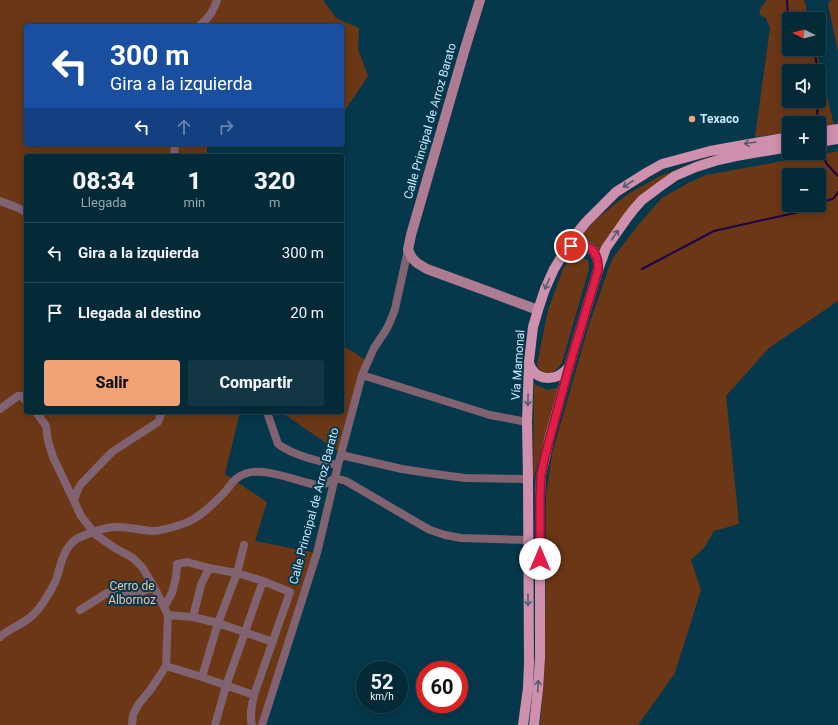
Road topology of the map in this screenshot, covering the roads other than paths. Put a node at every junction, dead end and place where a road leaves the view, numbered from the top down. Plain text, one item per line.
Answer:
1 (217, 0) edge
2 (480, 0) edge
3 (202, 24) edge
4 (838, 129) edge
5 (826, 131) edge
6 (782, 138) edge
7 (838, 139) edge
8 (826, 141) edge
9 (782, 148) edge
10 (0, 201) edge
11 (24, 211) edge
12 (408, 250) junction
13 (566, 250) junction
14 (598, 270) junction
15 (538, 310) junction
16 (528, 361) junction
17 (569, 367) junction
18 (362, 375) junction
19 (24, 398) edge
20 (0, 409) edge
21 (37, 414) edge
22 (161, 414) edge
23 (268, 414) edge
24 (527, 422) junction
25 (341, 455) junction
26 (338, 465) junction
27 (335, 478) junction
28 (528, 479) junction
29 (74, 501) junction
30 (93, 532) junction
31 (528, 540) junction
32 (244, 545) dead end
33 (209, 568) junction
34 (237, 573) junction
35 (263, 581) junction
36 (154, 587) junction
37 (80, 610) dead end
38 (166, 611) junction
39 (193, 617) junction
40 (218, 623) junction
41 (245, 633) junction
42 (0, 637) edge
43 (272, 642) junction
44 (166, 666) junction
45 (202, 677) junction
46 (226, 686) junction
47 (254, 695) junction
48 (132, 725) edge
49 (215, 725) edge
50 (252, 725) edge
51 (262, 725) edge
52 (523, 725) edge
53 (534, 725) edge

1 - 3 street
2 - 12 street, Calle Principal de Arroz Barato
4 - 5 main road
6 -> 13 main road, Vía Mamonal
7 - 8 main road
14 -> 9 main road
10 - 11 street
12 - 15 street
12 - 18 street, Calle Principal de Arroz Barato
13 - 14 main road
13 -> 15 main road, Vía Mamonal
14 - 17 main road
15 - 16 main road, Vía Mamonal
16 - 17 main road
16 -> 24 main road, Vía Mamonal
53 -> 17 main road
18 - 24 street
18 - 25 street, Calle Principal de Arroz Barato
19 - 20 street
21 - 29 street
22 - 29 street
23 - 26 street
24 - 28 main road, Vía Mamonal
25 - 26 street, Calle Principal de Arroz Barato
25 - 28 street
26 - 27 street, Calle Principal de Arroz Barato
27 - 30 street
27 - 31 street
27 - 51 street, Calle Principal de Arroz Barato
28 - 31 main road, Vía Mamonal
29 - 30 street
30 - 36 street
30 - 42 street
31 -> 52 main road, Vía Mamonal
32 - 34 street
33 - 34 street
33 - 38 street
33 - 39 street
34 - 35 street
34 - 40 street
35 - 41 street
35 - 43 street
36 - 37 street
36 - 38 street
38 - 39 street
38 - 44 street
39 - 40 street
40 - 41 street
40 - 45 street
41 - 43 street
41 - 46 street
43 - 47 street
44 - 45 street
44 - 48 street
45 - 46 street
46 - 47 street
46 - 49 street
47 - 50 street

